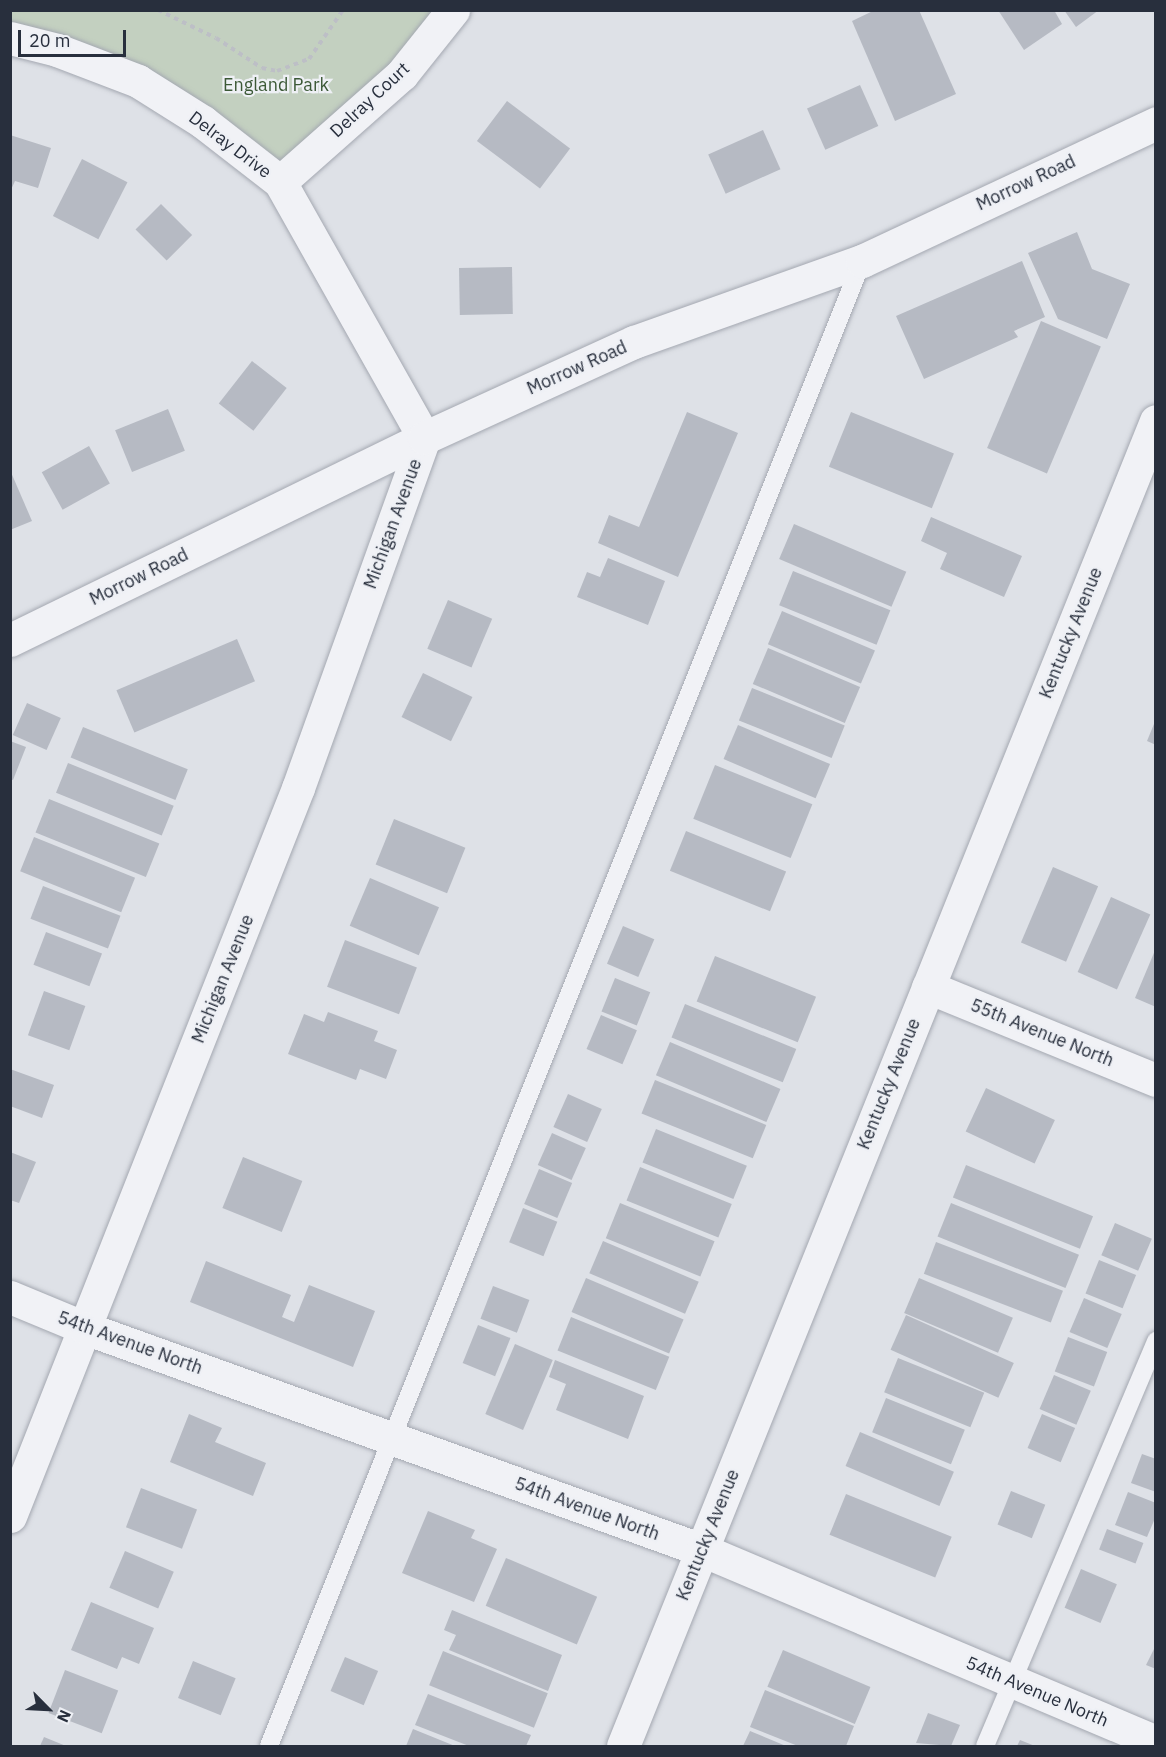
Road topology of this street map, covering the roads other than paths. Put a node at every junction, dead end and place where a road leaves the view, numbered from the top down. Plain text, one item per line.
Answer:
1 (453, 10) edge
2 (10, 38) edge
3 (1155, 123) edge
4 (280, 182) junction
5 (862, 261) junction
6 (1155, 421) edge
7 (424, 438) junction
8 (10, 640) edge
9 (928, 987) junction
10 (1155, 1080) edge
11 (10, 1297) edge
12 (85, 1328) junction
13 (1155, 1341) edge
14 (393, 1438) junction
15 (10, 1516) edge
16 (702, 1550) junction
17 (1011, 1681) junction
18 (1155, 1742) edge
19 (269, 1746) edge
20 (623, 1746) edge
21 (984, 1746) edge

1 - 4 street, Delray Court
2 - 4 street, Delray Drive
3 - 5 street, Morrow Road
4 - 7 street, Delray Drive
5 - 7 street, Morrow Road
5 - 14 lane
6 - 9 street, Kentucky Avenue
7 - 8 street, Morrow Road
7 - 12 street, Michigan Avenue
9 - 10 street, 55th Avenue North
9 - 16 street, Kentucky Avenue
11 - 12 street, 54th Avenue North
12 - 14 street, 54th Avenue North
12 - 15 street, Michigan Avenue
13 - 17 lane
14 - 16 street, 54th Avenue North
14 - 19 lane
16 - 17 street, 54th Avenue North
16 - 20 street, Kentucky Avenue
17 - 18 street, 54th Avenue North
17 - 21 lane

